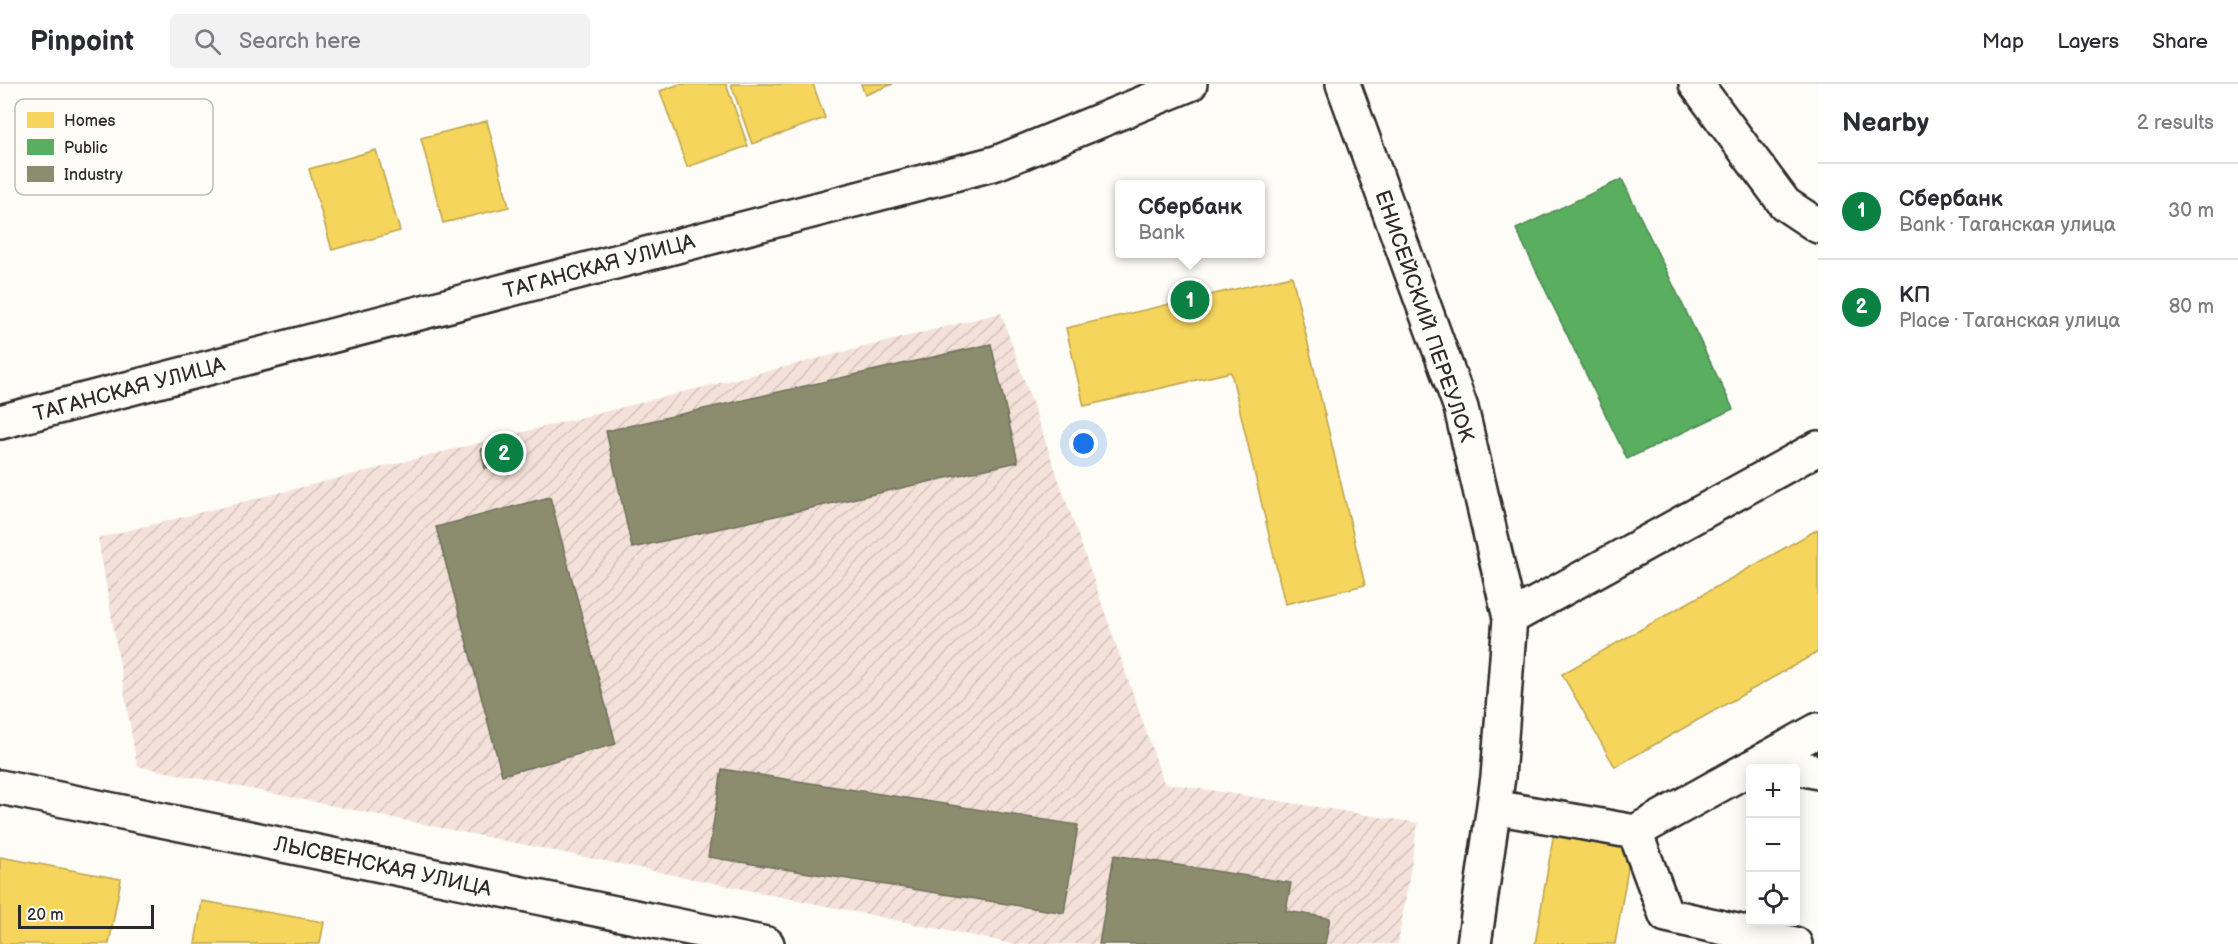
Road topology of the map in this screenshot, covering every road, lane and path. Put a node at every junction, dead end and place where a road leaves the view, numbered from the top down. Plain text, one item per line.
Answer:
1 (1190, 84) edge
2 (1343, 84) edge
3 (1696, 84) edge
4 (1818, 226) edge
5 (0, 422) edge
6 (1818, 448) edge
7 (1510, 618) junction
8 (1818, 730) edge
9 (1764, 760) junction
10 (1818, 772) edge
11 (0, 787) edge
12 (1494, 807) junction
13 (1635, 832) junction
14 (766, 944) edge
15 (1473, 944) edge
16 (1795, 944) edge

1 - 5 street, ТАГАНСКАЯ УЛИЦА
2 - 7 street, ЕНИСЕЙСКИЙ ПЕРЕУЛОК
3 - 4 street
6 - 7 street
7 - 12 street, ЕНИСЕЙСКИЙ ПЕРЕУЛОК
8 - 9 street
9 - 10 street
9 - 13 street
11 - 14 street, ЛЫСВЕНСКАЯ УЛИЦА
12 - 13 street
12 - 15 street, ЕНИСЕЙСКИЙ ПЕРЕУЛОК
13 - 16 street

